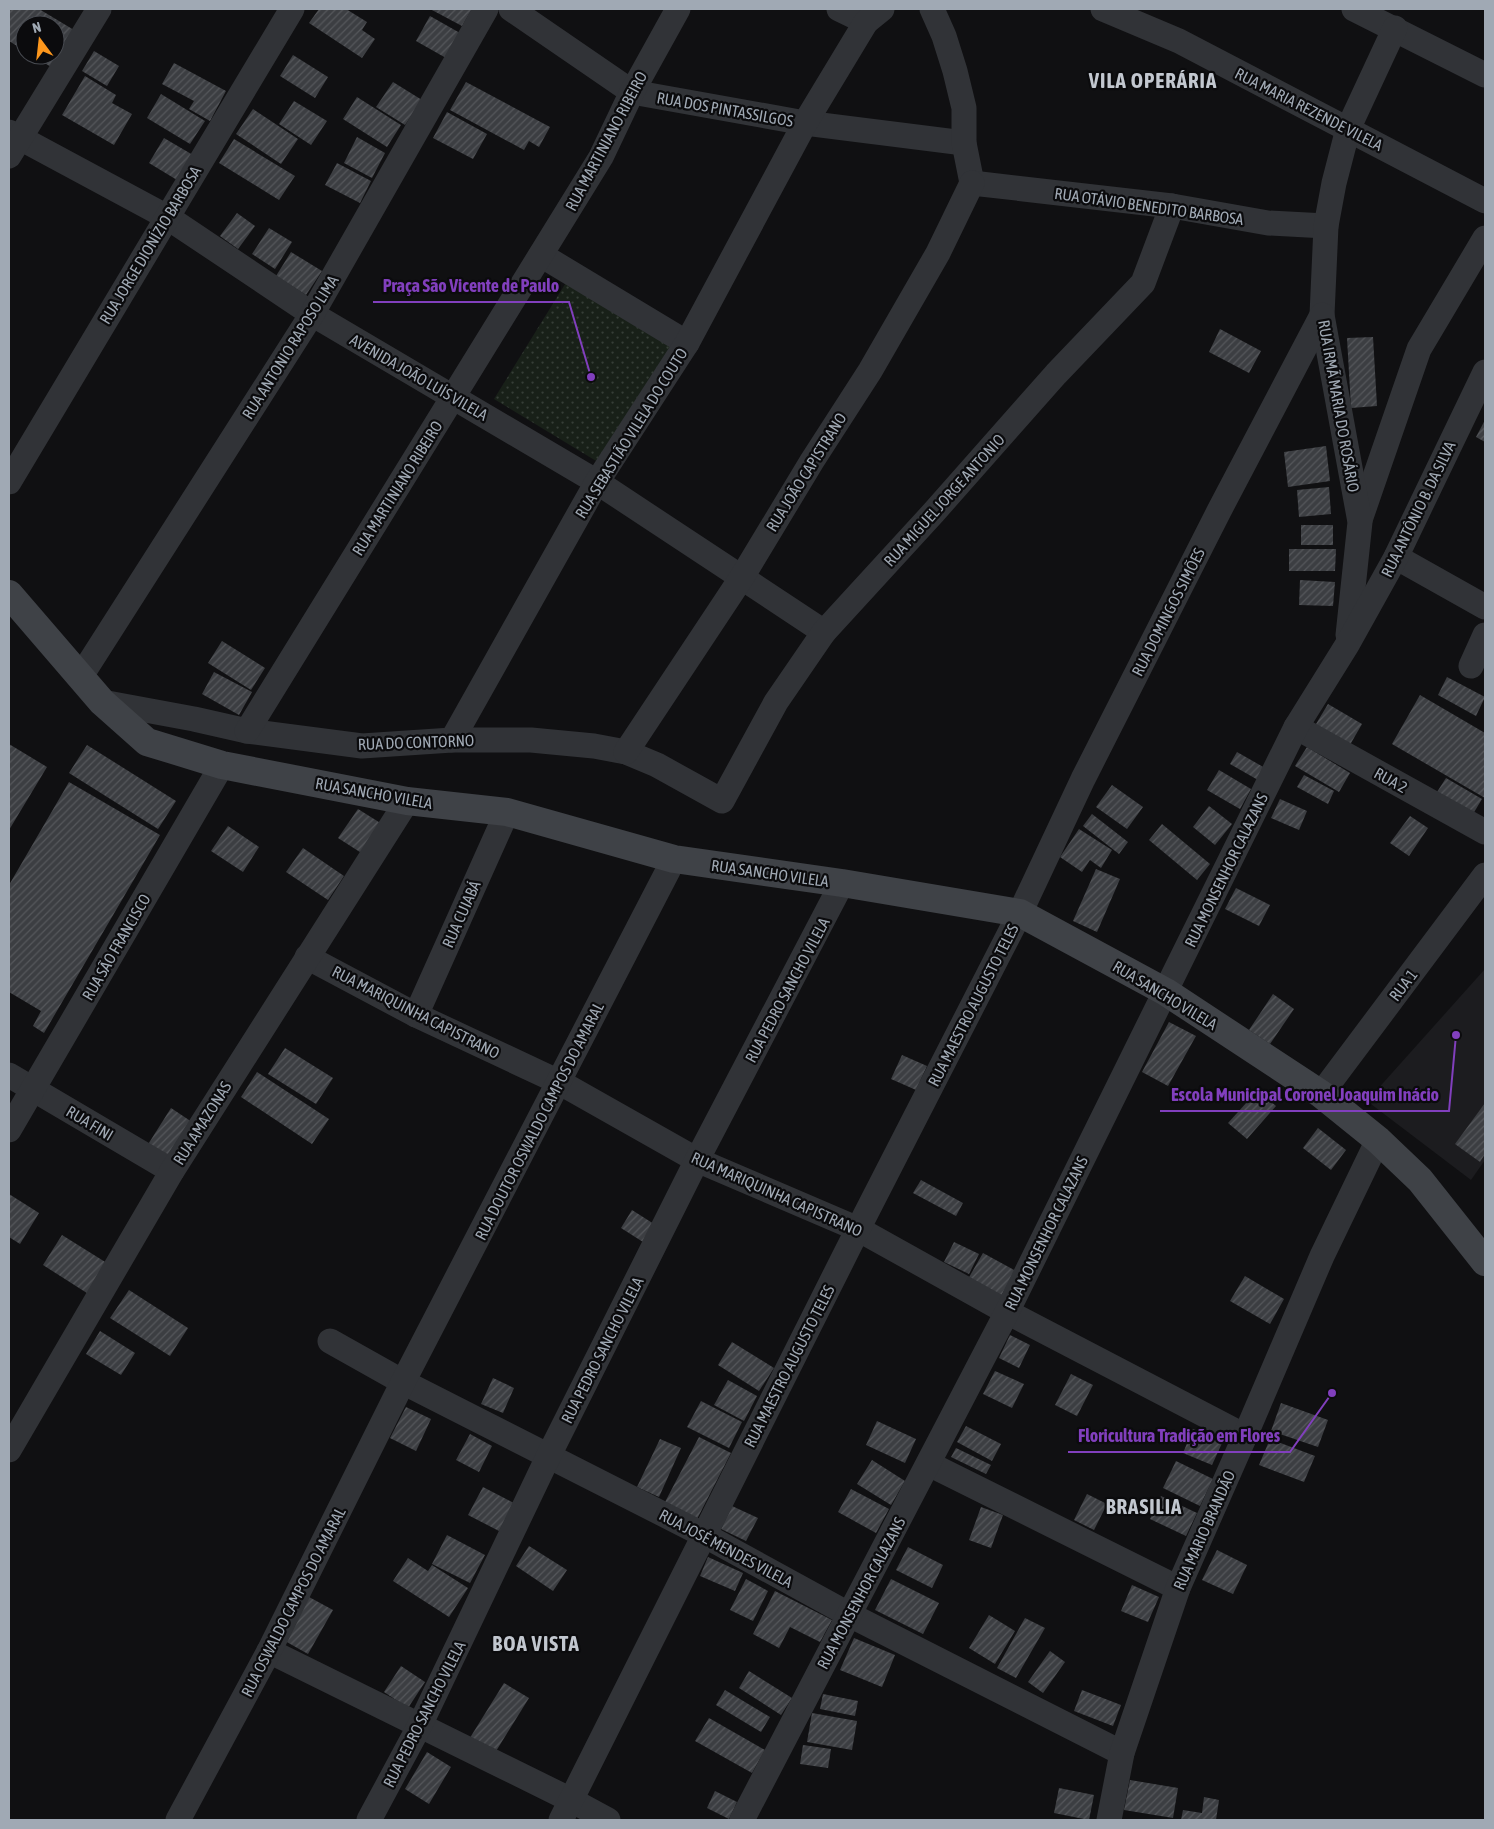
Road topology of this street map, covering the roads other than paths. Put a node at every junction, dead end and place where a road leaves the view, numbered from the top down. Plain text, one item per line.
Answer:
1 (99, 9) edge
2 (292, 9) edge
3 (486, 9) edge
4 (511, 9) edge
5 (678, 9) edge
6 (839, 9) edge
7 (932, 9) edge
8 (1102, 9) edge
9 (1354, 9) edge
10 (874, 16) edge
11 (1395, 28) junction
12 (1485, 75) edge
13 (632, 92) junction
14 (805, 123) junction
15 (1348, 129) junction
16 (12, 142) edge
17 (964, 143) junction
18 (972, 182) junction
19 (1485, 201) edge
20 (1172, 206) junction
21 (166, 217) junction
22 (1326, 226) junction
23 (1485, 238) edge
24 (541, 255) junction
25 (312, 314) junction
26 (1322, 315) junction
27 (687, 343) junction
28 (1485, 372) edge
29 (452, 397) junction
30 (9, 482) edge
31 (597, 482) junction
32 (1360, 522) junction
33 (1396, 556) junction
34 (742, 577) junction
35 (9, 594) edge
36 (1485, 607) edge
37 (824, 632) junction
38 (1485, 635) edge
39 (1347, 645) junction
40 (1471, 666) dead end
41 (80, 676) junction
42 (102, 702) junction
43 (1296, 727) junction
44 (247, 731) junction
45 (452, 740) junction
46 (626, 752) junction
47 (222, 765) junction
48 (407, 801) junction
49 (722, 801) joint
50 (507, 812) junction
51 (1485, 832) edge
52 (674, 859) junction
53 (1485, 875) edge
54 (842, 884) junction
55 (1020, 913) junction
56 (307, 957) junction
57 (1166, 992) junction
58 (416, 1015) junction
59 (9, 1075) edge
60 (559, 1082) junction
61 (34, 1089) junction
62 (1322, 1094) junction
63 (9, 1130) edge
64 (1378, 1140) junction
65 (697, 1160) junction
66 (172, 1171) junction
67 (858, 1229) junction
68 (1485, 1262) edge
69 (1007, 1312) junction
70 (330, 1341) dead end
71 (403, 1382) junction
72 (1245, 1436) junction
73 (9, 1450) edge
74 (549, 1455) junction
75 (929, 1464) junction
76 (704, 1535) junction
77 (1178, 1588) junction
78 (850, 1615) junction
79 (269, 1652) junction
80 (420, 1725) junction
81 (1122, 1753) junction
82 (566, 1810) edge
83 (178, 1820) edge
84 (369, 1820) edge
85 (608, 1820) edge
86 (742, 1820) edge
87 (1109, 1820) edge

1 - 16 street
2 - 21 street, RUA JORGE DIONÍZIO BARBOSA
3 - 25 street, RUA ANTONIO RAPOSO LIMA
4 - 13 street, RUA DOS PINTASSILGOS
5 - 13 street, RUA MARTINIANO RIBEIRO
6 - 10 street
7 - 17 street
8 - 15 street, RUA MARIA REZENDE VILELA
9 - 11 street
10 - 14 street, RUA SEBASTIÃO VILELA DO COUTO
11 - 12 street
11 - 15 street, RUA IRMÃ MARIA DO ROSÁRIO
13 - 14 street, RUA DOS PINTASSILGOS
13 - 24 street, RUA MARTINIANO RIBEIRO
14 - 17 street, RUA DOS PINTASSILGOS
14 - 27 street, RUA SEBASTIÃO VILELA DO COUTO
15 - 19 street, RUA MARIA REZENDE VILELA
15 - 22 street, RUA IRMÃ MARIA DO ROSÁRIO
16 - 21 street, AVENIDA JOÃO LUÍS VILELA
17 - 18 street
18 - 20 street, RUA OTÁVIO BENEDITO BARBOSA
18 - 34 street, RUA JOÃO CAPISTRANO
20 - 22 street, RUA OTÁVIO BENEDITO BARBOSA
20 - 37 street, RUA MIGUEL JORGE ANTONIO
21 - 25 street, AVENIDA JOÃO LUÍS VILELA
21 - 30 street, RUA JORGE DIONÍZIO BARBOSA
22 - 26 street, RUA IRMÃ MARIA DO ROSÁRIO
23 - 32 street
24 - 27 street
24 - 29 street, RUA MARTINIANO RIBEIRO
25 - 29 street, AVENIDA JOÃO LUÍS VILELA
25 - 41 street, RUA ANTONIO RAPOSO LIMA
26 - 32 street, RUA IRMÃ MARIA DO ROSÁRIO
26 - 55 street, RUA DOMINGOS SIMÕES
27 - 31 street, RUA SEBASTIÃO VILELA DO COUTO
28 - 33 street, RUA ANTÔNIO B. DA SILVA
29 - 31 street, AVENIDA JOÃO LUÍS VILELA
29 - 44 street, RUA MARTINIANO RIBEIRO
31 - 34 street, AVENIDA JOÃO LUÍS VILELA
31 - 45 street, RUA SEBASTIÃO VILELA DO COUTO
32 - 39 street, RUA IRMÃ MARIA DO ROSÁRIO
33 - 36 street
33 - 39 street, RUA ANTÔNIO B. DA SILVA
34 - 37 street, AVENIDA JOÃO LUÍS VILELA
34 - 46 street, RUA JOÃO CAPISTRANO
35 - 41 main road, RUA SANCHO VILELA
37 - 49 street, RUA MIGUEL JORGE ANTONIO
38 - 40 street
39 - 43 street, RUA MONSENHOR CALAZANS
41 - 42 main road, RUA SANCHO VILELA
42 - 44 street, RUA DO CONTORNO
42 - 47 main road, RUA SANCHO VILELA
43 - 51 street, RUA 2
43 - 57 street, RUA MONSENHOR CALAZANS
44 - 45 street, RUA DO CONTORNO
45 - 46 street, RUA DO CONTORNO
46 - 49 street, RUA DO CONTORNO
47 - 48 main road, RUA SANCHO VILELA
47 - 61 street, RUA SÃO FRANCISCO
48 - 50 main road, RUA SANCHO VILELA
48 - 56 street, RUA AMAZONAS
50 - 52 main road, RUA SANCHO VILELA
50 - 58 street, RUA CUIABÁ
52 - 54 main road, RUA SANCHO VILELA
52 - 60 street, RUA DOUTOR OSWALDO CAMPOS DO AMARAL
53 - 62 street, RUA 1
54 - 55 main road, RUA SANCHO VILELA
54 - 65 street, RUA PEDRO SANCHO VILELA
55 - 57 main road, RUA SANCHO VILELA
55 - 67 street, RUA MAESTRO AUGUSTO TELES
56 - 58 street, RUA MARIQUINHA CAPISTRANO
56 - 66 street, RUA AMAZONAS
57 - 62 main road, RUA SANCHO VILELA
57 - 69 street, RUA MONSENHOR CALAZANS
58 - 60 street, RUA MARIQUINHA CAPISTRANO
59 - 61 street, RUA FINI
60 - 65 street, RUA MARIQUINHA CAPISTRANO
60 - 71 street, RUA DOUTOR OSWALDO CAMPOS DO AMARAL
61 - 63 street, RUA SÃO FRANCISCO
61 - 66 street, RUA FINI
62 - 64 main road, RUA SANCHO VILELA
64 - 68 main road, RUA SANCHO VILELA
64 - 72 street, RUA MARIO BRANDÃO
65 - 67 street, RUA MARIQUINHA CAPISTRANO
65 - 74 street, RUA PEDRO SANCHO VILELA
66 - 73 street, RUA AMAZONAS
67 - 69 street, RUA MARIQUINHA CAPISTRANO
67 - 76 street, RUA MAESTRO AUGUSTO TELES
69 - 72 street, RUA MARIQUINHA CAPISTRANO
69 - 75 street, RUA MONSENHOR CALAZANS
70 - 71 street, RUA JOSÉ MENDES VILELA
71 - 74 street, RUA JOSÉ MENDES VILELA
71 - 79 street, RUA OSWALDO CAMPOS DO AMARAL
72 - 77 street, RUA MARIO BRANDÃO
74 - 76 street, RUA JOSÉ MENDES VILELA
74 - 80 street, RUA PEDRO SANCHO VILELA
75 - 77 street
75 - 78 street, RUA MONSENHOR CALAZANS
76 - 78 street, RUA JOSÉ MENDES VILELA
76 - 82 street, RUA MAESTRO AUGUSTO TELES
77 - 81 street, RUA MARIO BRANDÃO
78 - 81 street, RUA JOSÉ MENDES VILELA
78 - 86 street, RUA MONSENHOR CALAZANS
79 - 80 street
79 - 83 street, RUA OSWALDO CAMPOS DO AMARAL
80 - 82 street
80 - 84 street, RUA PEDRO SANCHO VILELA
81 - 87 street, RUA MARIO BRANDÃO
82 - 85 street

